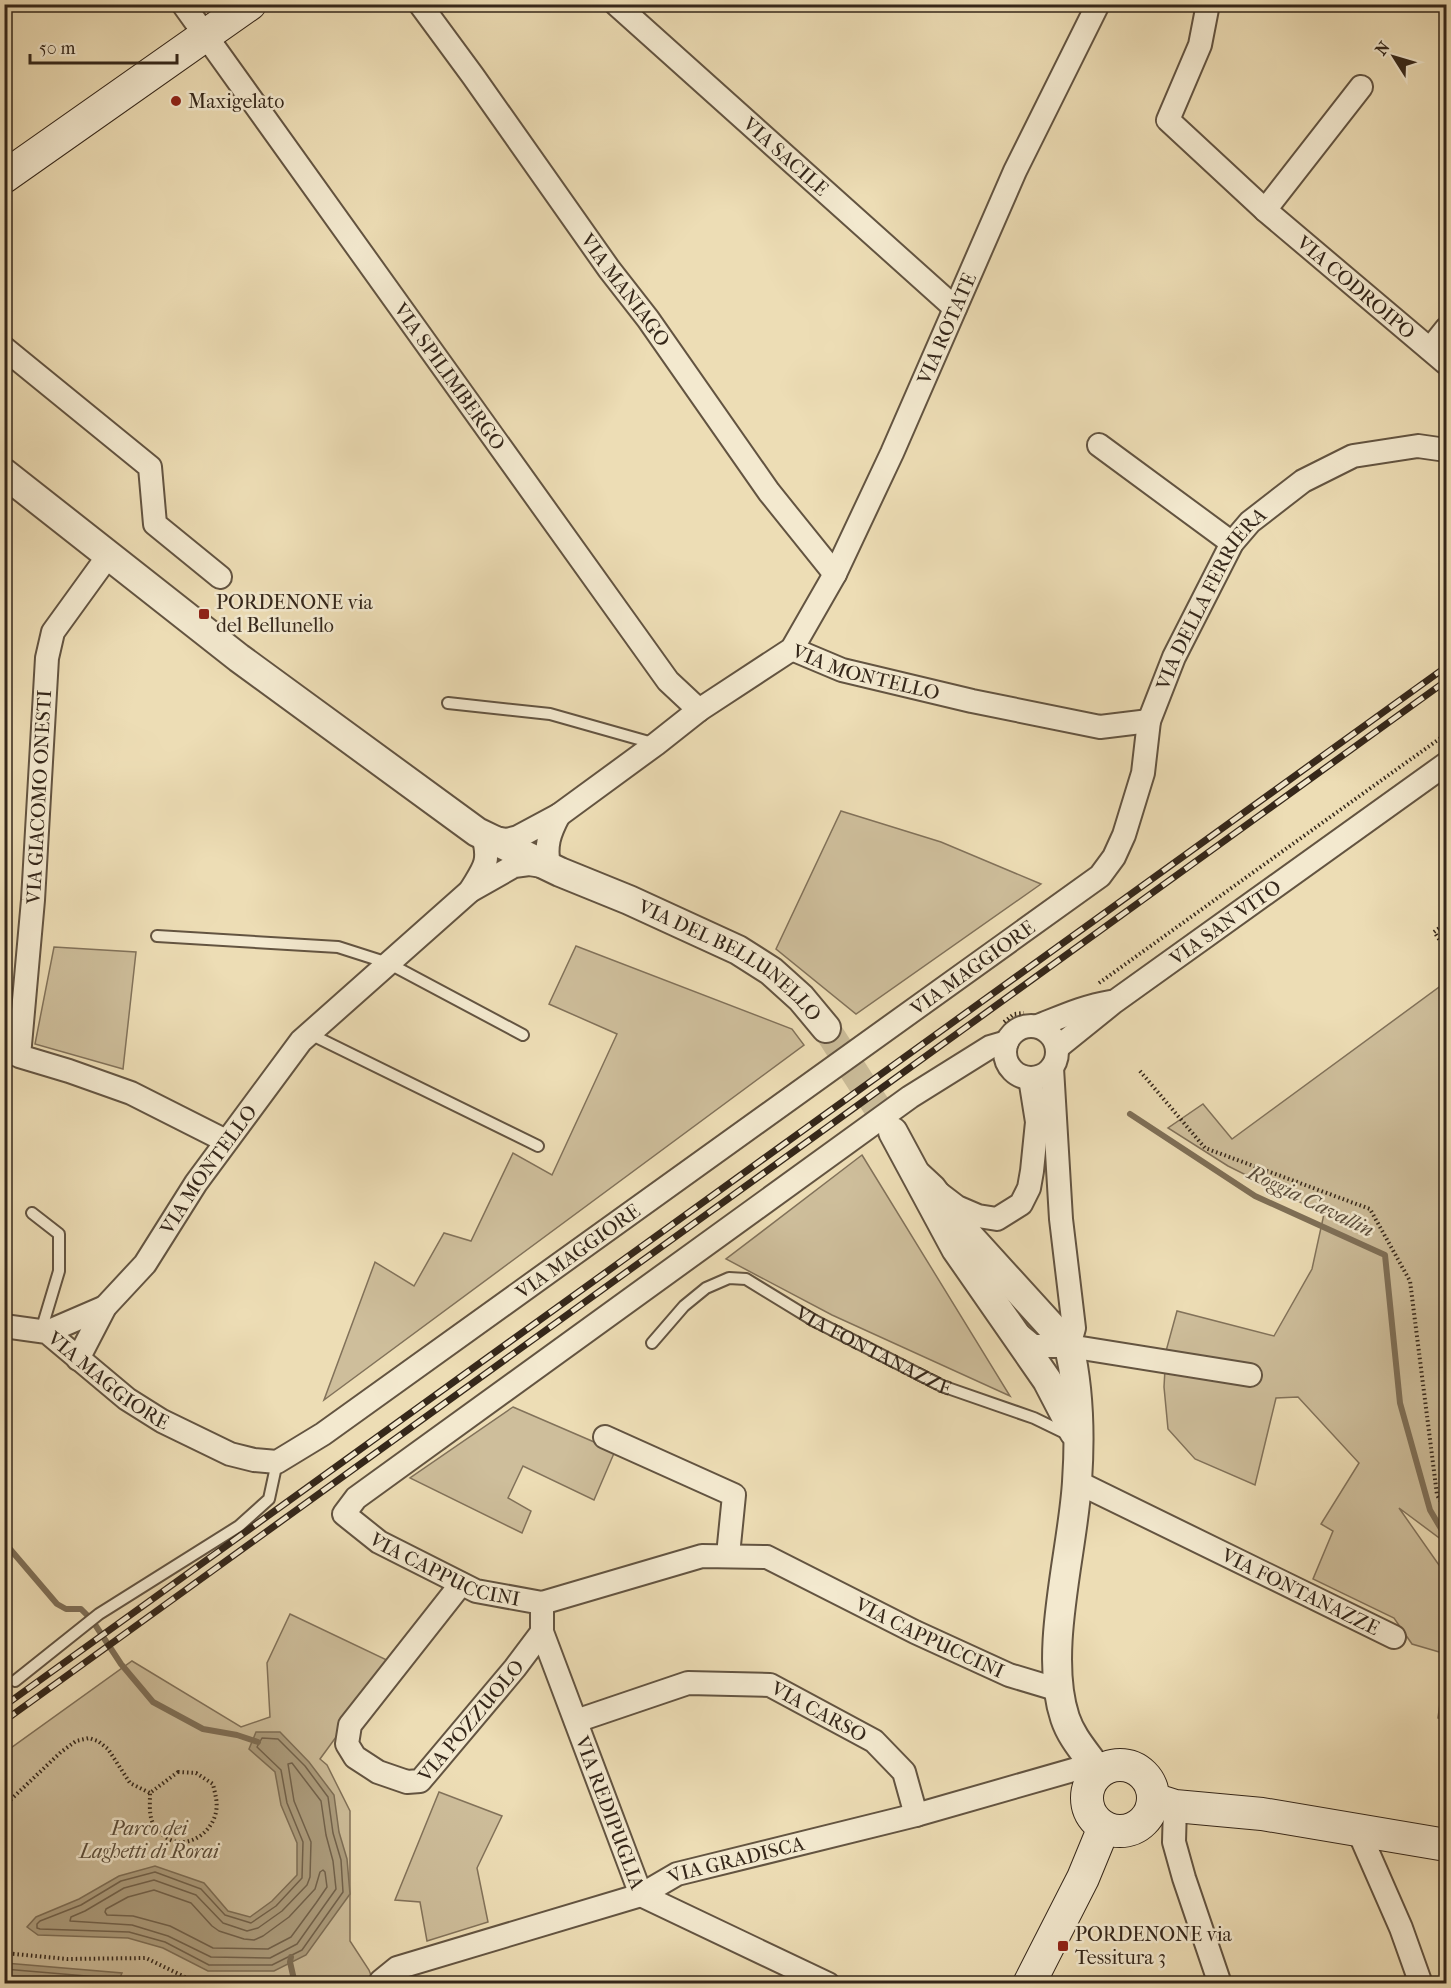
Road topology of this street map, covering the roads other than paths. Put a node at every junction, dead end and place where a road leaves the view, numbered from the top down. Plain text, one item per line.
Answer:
1 (183, 4) edge
2 (250, 4) edge
3 (615, 4) edge
4 (1098, 4) edge
5 (1208, 4) edge
6 (432, 8) edge
7 (206, 36) junction
8 (1361, 87) dead end
9 (4, 177) edge
10 (1265, 210) junction
11 (955, 308) junction
12 (1446, 328) edge
13 (4, 348) edge
14 (1438, 356) edge
15 (1099, 445) dead end
16 (1446, 450) edge
17 (4, 473) edge
18 (1232, 543) junction
19 (108, 555) junction
20 (835, 574) junction
21 (220, 577) dead end
22 (792, 649) junction
23 (448, 703) dead end
24 (699, 710) junction
25 (1149, 721) junction
26 (656, 744) junction
27 (1446, 764) edge
28 (559, 815) junction
29 (483, 836) junction
30 (549, 867) junction
31 (1100, 876) joint
32 (470, 891) junction
33 (157, 936) dead end
34 (388, 963) junction
35 (1114, 1002) junction
36 (1036, 1019) junction
37 (825, 1028) tunnel mouth
38 (310, 1034) junction
39 (523, 1035) dead end
40 (1001, 1035) junction
41 (12, 1055) edge
42 (1055, 1058) junction
43 (1030, 1078) junction
44 (893, 1132) tunnel mouth
45 (226, 1141) junction
46 (538, 1146) dead end
47 (925, 1183) junction
48 (32, 1213) dead end
49 (105, 1307) junction
50 (4, 1326) edge
51 (1009, 1327) junction
52 (44, 1331) junction
53 (652, 1343) dead end
54 (1069, 1346) junction
55 (78, 1359) junction
56 (1250, 1375) dead end
57 (605, 1437) dead end
58 (1077, 1438) junction
59 (277, 1462) junction
60 (1077, 1482) junction
61 (728, 1555) junction
62 (461, 1584) junction
63 (542, 1602) junction
64 (542, 1632) junction
65 (1394, 1637) dead end
66 (15, 1681) dead end
67 (1059, 1690) junction
68 (576, 1720) junction
69 (1096, 1768) junction
70 (1164, 1802) junction
71 (916, 1815) junction
72 (1104, 1827) junction
73 (1358, 1830) junction
74 (1446, 1845) edge
75 (641, 1895) junction
76 (381, 1983) edge
77 (828, 1983) edge
78 (1029, 1983) edge
79 (1220, 1983) edge
80 (1420, 1983) edge

1 - 7 street, VIA SPILIMBERGO
2 - 7 main road
3 - 11 street, VIA SACILE
4 - 11 street, VIA ROTATE
5 - 10 street, VIA CODROIPO
6 - 20 street, VIA MANIAGO
7 - 9 main road
7 - 24 street, VIA SPILIMBERGO
8 - 10 street
10 - 14 street, VIA CODROIPO
11 - 20 street, VIA ROTATE
12 - 14 street
13 - 21 street
15 - 18 street
16 - 18 street, VIA DELLA FERRIERA
17 - 19 street, VIA DEL BELLUNELLO
18 - 25 street, VIA DELLA FERRIERA
19 - 29 street, VIA DEL BELLUNELLO
19 - 41 street, VIA GIACOMO ONESTI
20 - 22 street, VIA ROTATE
22 - 24 street, VIA MONTELLO
22 - 25 street, VIA MONTELLO
23 - 26 lane
24 - 26 street, VIA MONTELLO
25 - 31 street, VIA DELLA FERRIERA
26 - 28 street, VIA MONTELLO
27 - 35 street, VIA SAN VITO
28 - 29 street, VIA MONTELLO
28 - 30 street
29 - 30 street, VIA DEL BELLUNELLO
29 - 32 street
30 - 32 street
30 - 37 street, VIA DEL BELLUNELLO
31 - 59 street, VIA MAGGIORE
32 - 34 street, VIA MONTELLO
33 - 34 lane
34 - 38 street, VIA MONTELLO
34 - 39 lane
35 - 36 street, VIA SAN VITO
35 - 42 street, VIA SAN VITO
36 - 40 street
36 - 42 street
38 - 45 street, VIA MONTELLO
38 - 46 lane
40 - 43 street
40 - 62 street, VIA CAPPUCCINI
41 - 45 street, VIA GIACOMO ONESTI
42 - 43 street
42 - 54 street
43 - 47 street
44 - 47 street
45 - 49 street, VIA MONTELLO
47 - 51 street
47 - 54 street
48 - 52 lane, VIA MAGGIORE
49 - 52 street, VIA MONTELLO
49 - 55 street, VIA MONTELLO
50 - 52 street, VIA MAGGIORE
51 - 54 street
51 - 58 street
52 - 55 street, VIA MAGGIORE
53 - 58 lane, VIA FONTANAZZE
54 - 56 street
54 - 58 street
55 - 59 street, VIA MAGGIORE
57 - 61 street
58 - 60 street
59 - 66 lane
60 - 65 street, VIA FONTANAZZE
60 - 67 street
61 - 63 street, VIA CAPPUCCINI
61 - 67 street, VIA CAPPUCCINI
62 - 63 street, VIA CAPPUCCINI
62 - 64 street, VIA POZZUOLO
63 - 64 street, VIA REDIPUGLIA
64 - 68 street, VIA REDIPUGLIA
67 - 69 street
68 - 71 street, VIA CARSO
68 - 75 street, VIA REDIPUGLIA
69 - 70 main road
69 - 71 street, VIA GRADISCA
69 - 72 main road
70 - 72 main road
70 - 73 main road
70 - 79 street
71 - 75 street, VIA GRADISCA
72 - 78 main road
73 - 74 main road
73 - 80 street
75 - 76 street, VIA GRADISCA
75 - 77 street, VIA REDIPUGLIA

